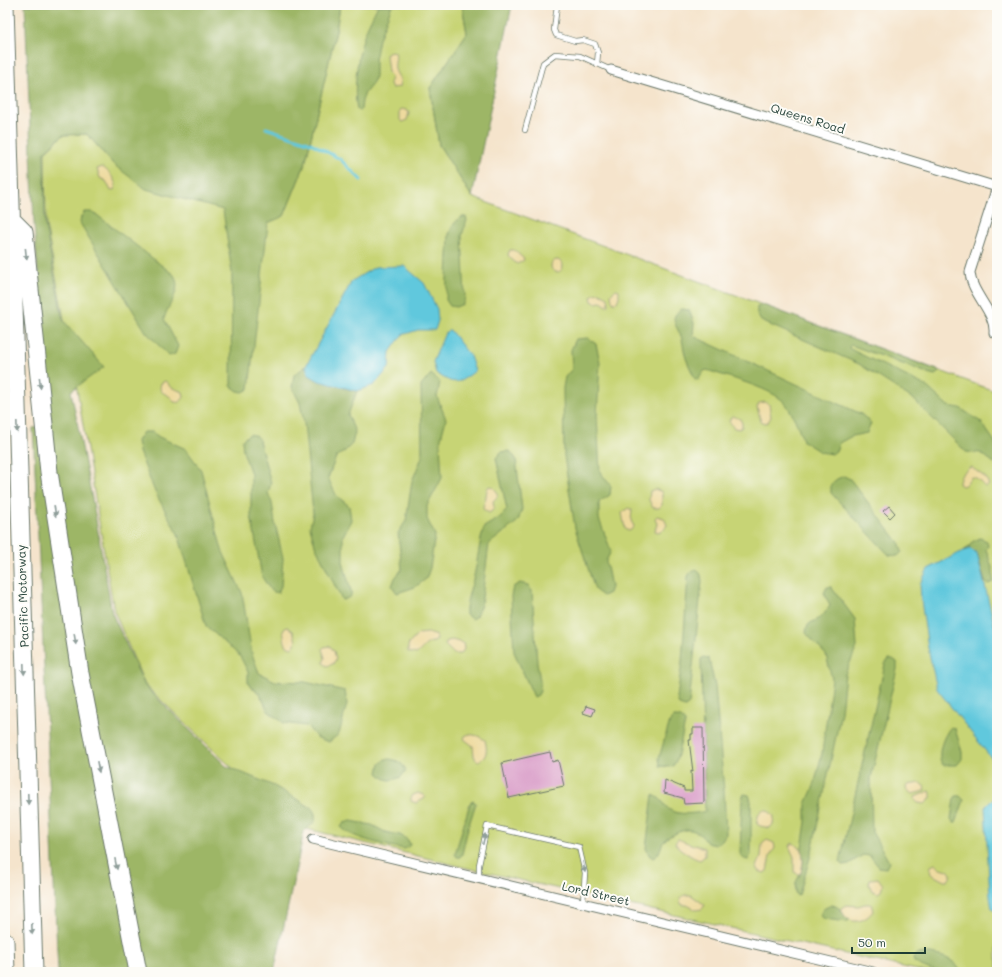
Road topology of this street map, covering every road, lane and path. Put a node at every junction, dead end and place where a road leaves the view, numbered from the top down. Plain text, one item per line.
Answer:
1 (5, 5) edge
2 (557, 5) edge
3 (597, 64) junction
4 (611, 70) joint
5 (525, 130) dead end
6 (997, 187) edge
7 (12, 220) junction
8 (994, 333) dead end
9 (313, 839) dead end
10 (479, 878) junction
11 (583, 902) junction
12 (5, 941) edge
13 (6, 972) edge
14 (34, 972) edge
15 (138, 972) edge
16 (873, 972) edge

1 - 7 highway, Pacific Motorway
2 - 3 lane
3 - 4 lane
3 - 5 lane
4 - 6 street, Queens Road
6 - 8 street
7 -> 14 highway, Pacific Motorway
7 -> 15 highway
9 - 10 street, Lord Street
10 - 11 street, Lord Street
10 -> 11 lane
11 - 16 street, Lord Street
12 - 13 highway

